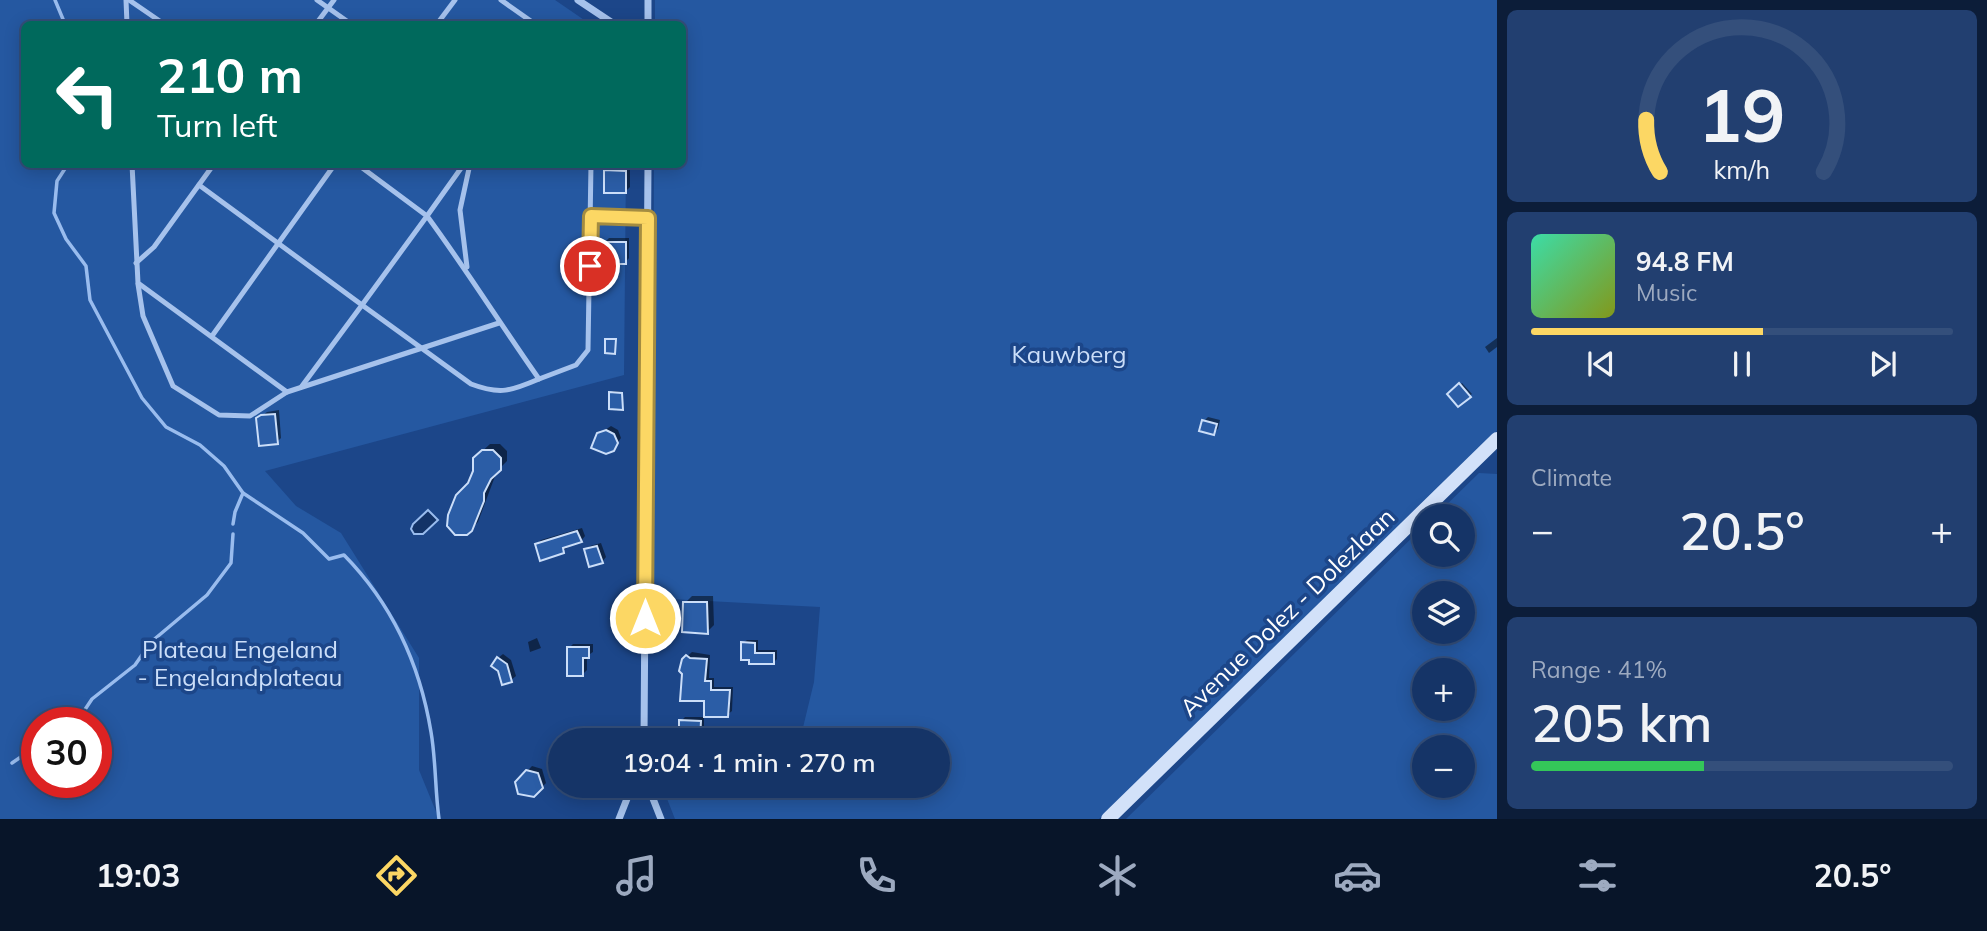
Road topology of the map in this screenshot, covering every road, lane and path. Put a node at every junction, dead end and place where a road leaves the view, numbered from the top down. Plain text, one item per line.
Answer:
1 (128, 0) edge
2 (317, 0) edge
3 (334, 0) edge
4 (455, 0) edge
5 (501, 0) edge
6 (578, 0) edge
7 (648, 0) edge
8 (328, 8) junction
9 (127, 21) edge
10 (160, 21) edge
11 (318, 21) edge
12 (347, 21) edge
13 (439, 21) edge
14 (531, 21) edge
15 (610, 21) edge
16 (648, 21) edge
17 (132, 168) edge
18 (211, 168) edge
19 (332, 168) edge
20 (362, 168) edge
21 (461, 168) edge
22 (469, 168) edge
23 (591, 168) edge
24 (648, 168) edge
25 (199, 185) junction
26 (427, 216) junction
27 (591, 216) junction
28 (648, 218) junction
29 (279, 244) junction
30 (136, 263) junction
31 (467, 270) junction
32 (138, 283) junction
33 (362, 305) junction
34 (499, 323) junction
35 (212, 336) junction
36 (422, 348) junction
37 (539, 379) junction
38 (302, 386) junction
39 (287, 392) junction
40 (1497, 439) edge
41 (644, 728) edge
42 (627, 798) edge
43 (652, 798) edge
44 (619, 819) edge
45 (660, 819) edge
46 (1108, 819) edge

1 - 9 lane
1 - 10 lane
2 - 8 lane
3 - 8 lane
4 - 13 lane
5 - 14 lane
6 - 15 street
7 - 16 street
8 - 11 lane
8 - 12 lane
17 - 30 lane
18 - 25 lane
19 - 29 lane
20 - 26 lane
21 - 26 lane
22 - 31 lane
23 - 27 lane
24 - 28 street
25 - 29 lane
25 - 30 lane
26 - 31 lane
26 - 33 lane
27 - 28 lane
27 - 37 lane
28 - 41 street
29 - 33 lane
29 - 35 lane
30 - 32 lane
31 - 34 lane
32 - 35 lane
32 - 39 lane
33 - 36 lane
33 - 38 lane
34 - 36 lane
34 - 37 lane
35 - 39 lane
36 - 37 lane
36 - 38 lane
38 - 39 lane
40 - 46 street, Avenue Dolez - Dolezlaan
42 - 44 street
43 - 45 street

